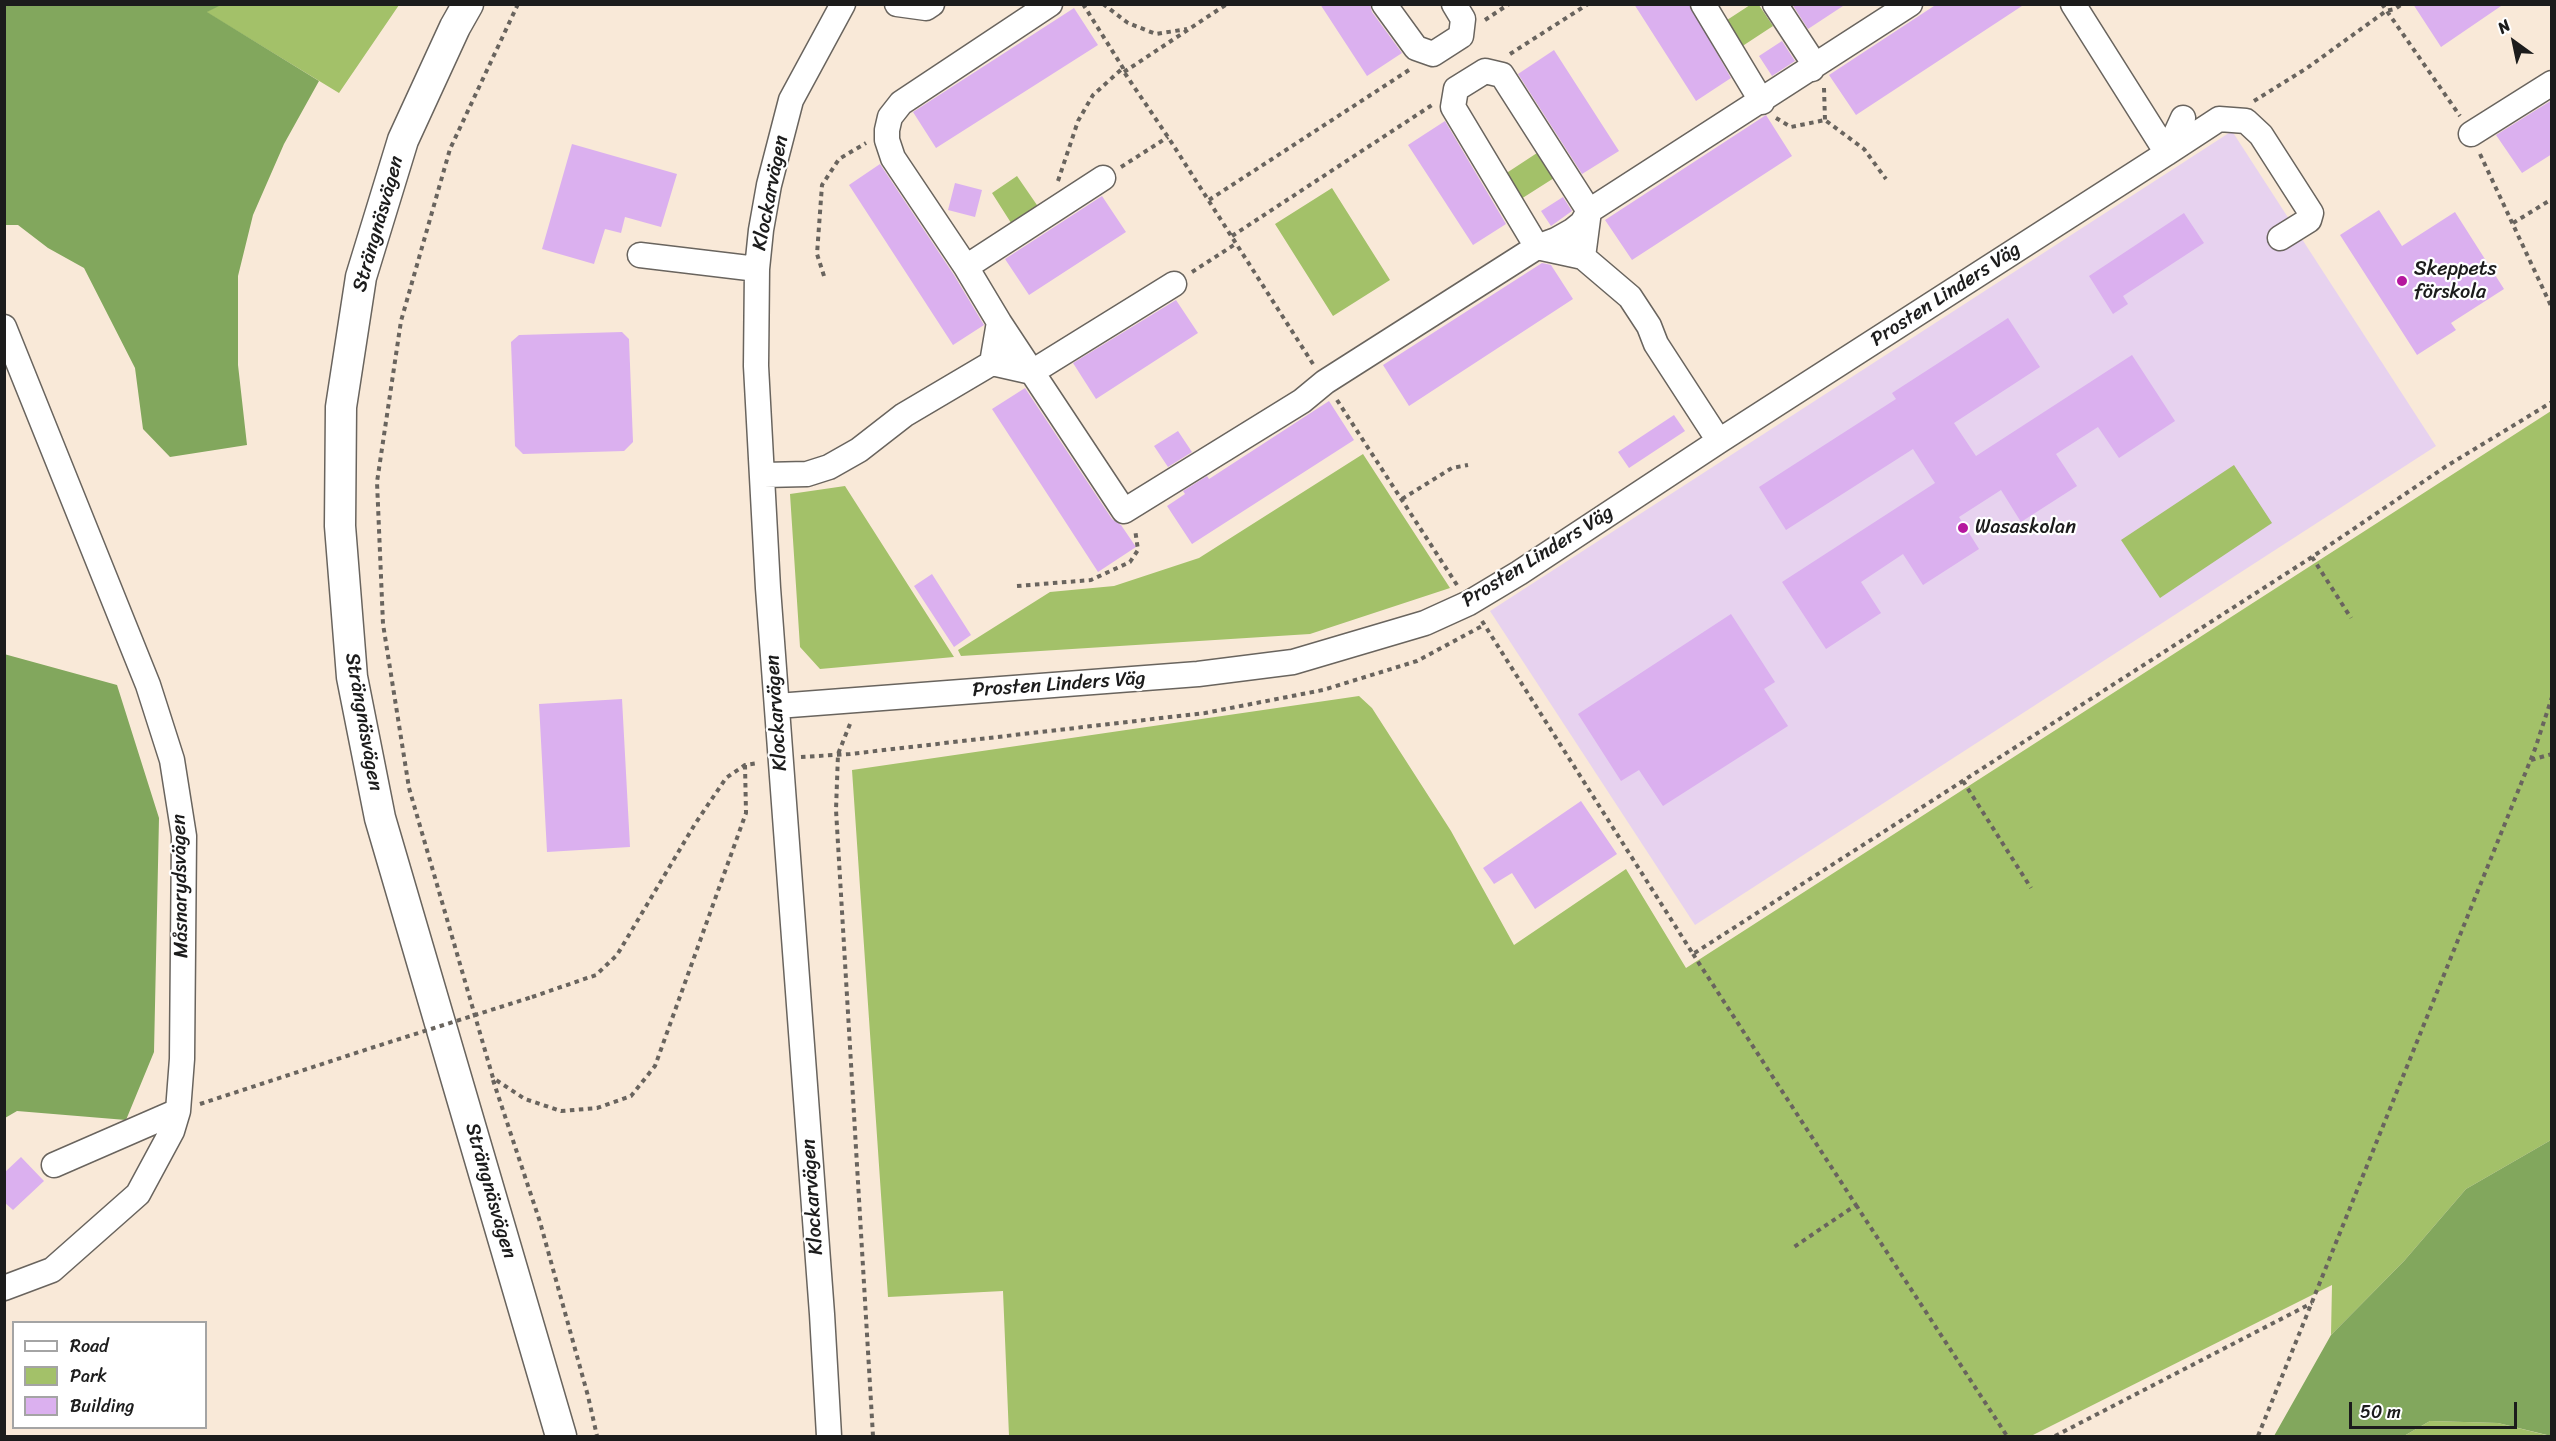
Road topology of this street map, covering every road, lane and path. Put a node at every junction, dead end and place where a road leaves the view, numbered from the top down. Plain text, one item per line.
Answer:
1 (468, 4) edge
2 (518, 4) edge
3 (843, 4) edge
4 (897, 4) edge
5 (932, 4) edge
6 (1050, 4) edge
7 (1083, 4) edge
8 (1103, 4) edge
9 (1227, 4) edge
10 (1384, 4) edge
11 (1454, 4) edge
12 (1588, 4) edge
13 (1703, 4) edge
14 (1775, 4) edge
15 (1910, 4) edge
16 (2073, 4) edge
17 (2402, 4) edge
18 (1189, 29) junction
19 (1433, 54) junction
20 (1812, 69) junction
21 (1124, 70) junction
22 (1485, 71) junction
23 (2552, 82) edge
24 (1456, 89) junction
25 (1762, 102) junction
26 (2183, 118) dead end
27 (2219, 119) junction
28 (1825, 120) junction
29 (887, 130) junction
30 (2471, 134) dead end
31 (1168, 137) junction
32 (2167, 153) junction
33 (1103, 178) joint
34 (1886, 179) dead end
35 (2552, 199) edge
36 (1209, 200) junction
37 (1589, 211) junction
38 (1046, 216) junction
39 (2513, 223) dead end
40 (1232, 236) junction
41 (2280, 238) dead end
42 (1237, 243) junction
43 (1537, 247) junction
44 (640, 255) dead end
45 (1583, 257) junction
46 (966, 267) junction
47 (757, 269) junction
48 (824, 276) dead end
49 (1174, 284) joint
50 (999, 322) junction
51 (4, 327) edge
52 (992, 363) junction
53 (1032, 372) junction
54 (1325, 382) junction
55 (2552, 402) edge
56 (1719, 441) junction
57 (1468, 465) dead end
58 (764, 475) junction
59 (1402, 499) junction
60 (1124, 511) junction
61 (2312, 557) junction
62 (1017, 586) dead end
63 (1469, 603) junction
64 (2351, 618) dead end
65 (1484, 625) junction
66 (2552, 697) edge
67 (851, 700) junction
68 (777, 706) junction
69 (838, 754) junction
70 (2552, 754) edge
71 (780, 759) junction
72 (2530, 760) junction
73 (745, 765) junction
74 (1963, 781) junction
75 (2031, 888) dead end
76 (1693, 954) junction
77 (493, 1078) junction
78 (178, 1111) junction
79 (54, 1165) dead end
80 (1856, 1205) junction
81 (1791, 1249) dead end
82 (4, 1288) edge
83 (2312, 1303) junction
84 (561, 1437) edge
85 (597, 1437) edge
86 (829, 1437) edge
87 (873, 1437) edge
88 (2007, 1437) edge
89 (2055, 1437) edge
90 (2258, 1437) edge

1 - 84 main road, Strängnäsvägen
2 - 77 path
3 - 47 street, Klockarvägen
4 - 5 street
6 - 29 street
7 - 21 path
8 - 18 path
9 - 18 path
10 - 19 street
11 - 19 street
12 - 22 path
13 - 25 street
14 - 20 street
15 - 20 street
16 - 32 street
17 - 27 path
18 - 21 path
19 - 36 path
20 - 25 street
20 - 28 path
21 - 31 path
21 - 38 path
22 - 24 street
22 - 37 street
23 - 30 street
24 - 40 path
24 - 43 street
25 - 28 path
25 - 37 street
26 - 32 street
27 - 32 street, Prosten Linders Väg
27 - 41 street
28 - 34 path
29 - 46 street
29 - 48 path
31 - 33 path
31 - 36 path
32 - 56 street, Prosten Linders Väg
33 - 38 street
35 - 39 path
36 - 40 path
37 - 43 street
37 - 45 street
38 - 46 street
40 - 42 path
42 - 49 path
42 - 54 path
43 - 45 street
43 - 54 street
44 - 47 street
45 - 56 street
46 - 50 street
47 - 58 street, Klockarvägen
49 - 53 street
50 - 52 street
50 - 53 street
51 - 78 street, Måsnarydsvägen
52 - 53 street
52 - 58 street
53 - 60 street
54 - 59 path
54 - 60 street
55 - 61 path
56 - 63 street, Prosten Linders Väg
57 - 59 path
58 - 68 street, Klockarvägen
59 - 63 path
60 - 62 path
61 - 64 path
61 - 74 path
63 - 65 path
63 - 67 street, Prosten Linders Väg
65 - 69 path
65 - 76 path
66 - 72 path
67 - 68 street, Prosten Linders Väg
67 - 69 path
68 - 71 street, Klockarvägen
69 - 71 path
69 - 87 path
70 - 72 path
71 - 73 path
71 - 86 street, Klockarvägen
72 - 83 path
73 - 77 path
73 - 78 path, bridge
74 - 75 path
74 - 76 path
76 - 80 path
77 - 85 path
78 - 79 street
78 - 82 street, Måsnarydsvägen
80 - 81 path
80 - 88 path
83 - 89 path
83 - 90 path

